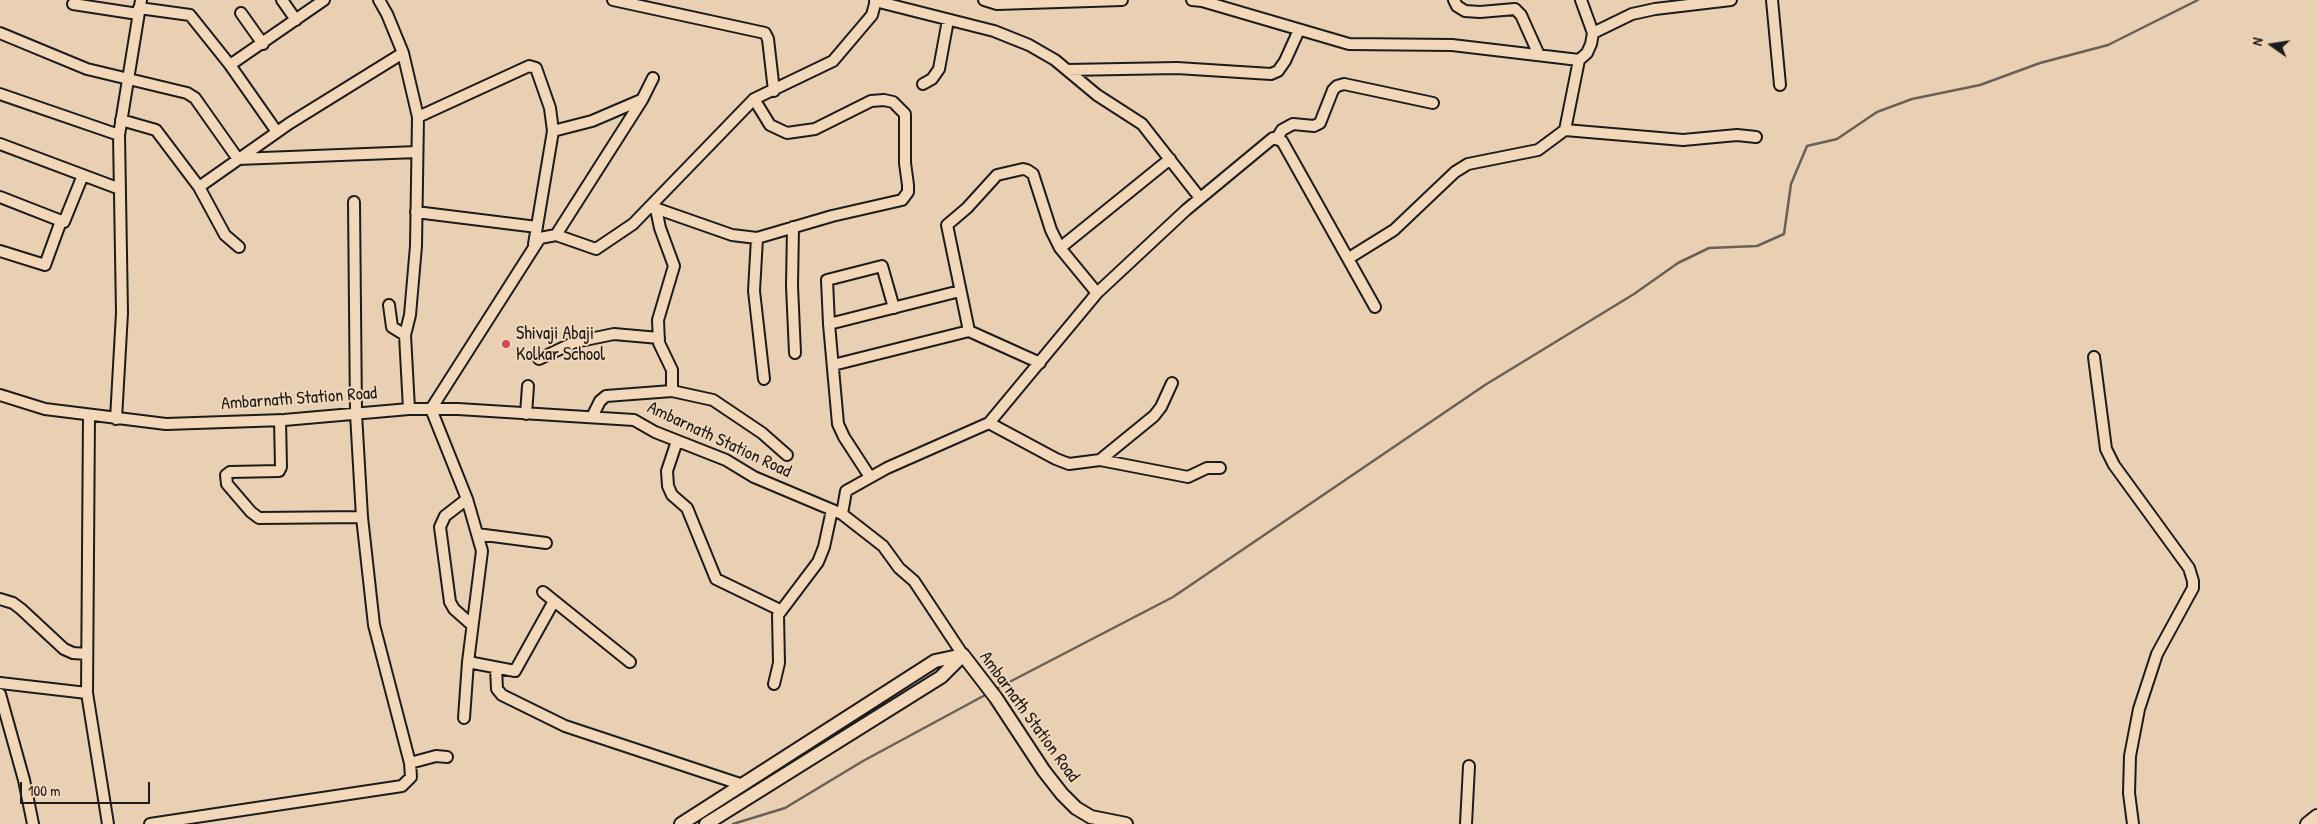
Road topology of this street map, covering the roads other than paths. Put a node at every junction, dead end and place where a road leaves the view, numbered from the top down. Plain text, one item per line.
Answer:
1 (282, 0) edge
2 (324, 0) edge
3 (379, 0) edge
4 (613, 0) edge
5 (984, 0) edge
6 (1122, 0) edge
7 (1199, 0) edge
8 (1454, 0) edge
9 (1581, 0) edge
10 (1731, 0) edge
11 (1772, 0) edge
12 (875, 1) edge
13 (72, 4) dead end
14 (139, 7) edge
15 (241, 13) dead end
16 (296, 20) junction
17 (948, 20) junction
18 (1299, 30) junction
19 (1593, 32) junction
20 (1, 38) edge
21 (263, 44) junction
22 (403, 53) junction
23 (1539, 55) junction
24 (1579, 60) junction
25 (230, 65) junction
26 (1068, 70) junction
27 (128, 78) junction
28 (653, 78) dead end
29 (923, 84) dead end
30 (1780, 85) dead end
31 (774, 91) junction
32 (0, 94) edge
33 (754, 99) junction
34 (642, 100) junction
35 (1433, 104) dead end
36 (418, 117) junction
37 (121, 120) junction
38 (1565, 130) junction
39 (552, 131) junction
40 (277, 132) junction
41 (119, 135) junction
42 (1756, 136) dead end
43 (1277, 138) junction
44 (0, 144) edge
45 (417, 152) junction
46 (1170, 159) junction
47 (238, 160) junction
48 (83, 175) junction
49 (199, 187) junction
50 (120, 188) junction
51 (0, 197) edge
52 (1200, 198) junction
53 (354, 202) dead end
54 (653, 208) junction
55 (416, 212) junction
56 (61, 222) junction
57 (537, 227) junction
58 (793, 227) junction
59 (556, 235) junction
60 (756, 238) junction
61 (534, 244) junction
62 (239, 247) dead end
63 (1060, 248) junction
64 (0, 251) edge
65 (1349, 258) junction
66 (960, 291) junction
67 (1097, 293) junction
68 (389, 305) dead end
69 (1375, 307) dead end
70 (894, 308) junction
71 (829, 324) junction
72 (968, 331) junction
73 (404, 335) junction
74 (659, 338) junction
75 (795, 353) dead end
76 (2094, 357) dead end
77 (539, 359) dead end
78 (1040, 363) junction
79 (833, 365) junction
80 (764, 379) dead end
81 (1172, 383) dead end
82 (528, 386) dead end
83 (672, 392) junction
84 (0, 395) edge
85 (409, 409) junction
86 (431, 409) junction
87 (356, 414) junction
88 (526, 414) junction
89 (89, 415) junction
90 (592, 416) junction
91 (116, 419) junction
92 (280, 420) junction
93 (989, 423) junction
94 (677, 441) junction
95 (787, 456) dead end
96 (1100, 460) junction
97 (1220, 468) dead end
98 (870, 478) junction
99 (467, 499) junction
100 (837, 512) junction
101 (362, 517) junction
102 (477, 534) junction
103 (546, 543) dead end
104 (543, 592) dead end
105 (0, 599) edge
106 (554, 601) junction
107 (780, 610) junction
108 (472, 625) junction
109 (87, 654) junction
110 (963, 655) junction
111 (468, 662) junction
112 (630, 662) dead end
113 (496, 668) junction
114 (0, 683) edge
115 (774, 684) dead end
116 (87, 693) junction
117 (0, 694) edge
118 (464, 718) dead end
119 (447, 756) dead end
120 (410, 763) junction
121 (1468, 766) dead end
122 (743, 784) junction
123 (2317, 816) edge
124 (33, 824) edge
125 (108, 824) edge
126 (150, 824) edge
127 (681, 824) edge
128 (706, 824) edge
129 (1126, 824) edge
130 (1466, 824) edge
131 (2133, 824) edge
132 (2307, 824) edge

1 - 16 street
2 - 16 street
3 - 22 street
4 - 31 street
5 - 6 street
7 - 18 street
8 - 23 street
9 - 19 street
10 - 19 street
11 - 30 street
12 - 17 street
12 - 31 street
13 - 14 street
14 - 25 street
14 - 27 street
15 - 21 street
16 - 21 street
17 - 26 street
17 - 29 street
18 - 23 street
18 - 26 street
19 - 24 street
20 - 27 street
21 - 25 street
22 - 36 street
22 - 40 street
23 - 24 street
24 - 38 street
25 - 40 street
26 - 46 street
27 - 37 street
27 - 47 street
28 - 34 street
31 - 33 street
32 - 41 street
33 - 54 street
33 - 58 street
34 - 39 street
34 - 59 street
35 - 43 street
36 - 39 street
36 - 45 street
37 - 41 street
37 - 49 street
38 - 42 street
38 - 65 street
39 - 57 street
40 - 47 street
41 - 50 street
43 - 52 street
43 - 65 street
44 - 48 street
45 - 47 street
45 - 55 street
46 - 52 street
46 - 63 street
47 - 49 street
48 - 50 street
48 - 56 street
49 - 62 street
50 - 91 street
51 - 56 street
52 - 67 street
53 - 87 street
54 - 59 street
54 - 60 street
54 - 74 street
55 - 57 street
55 - 73 street
56 - 64 street
57 - 61 street
58 - 60 street
58 - 75 street
59 - 61 street
60 - 80 street
61 - 86 street
63 - 66 street
63 - 67 street
65 - 69 street
66 - 70 street
66 - 72 street
67 - 78 street
68 - 73 street
70 - 71 street
70 - 71 street
71 - 79 street
72 - 78 street
72 - 79 street
73 - 85 street
74 - 77 street
74 - 83 street
76 - 131 street
78 - 93 street
79 - 98 street
81 - 96 street
82 - 88 street
83 - 90 street
83 - 95 street
84 - 89 street, Ambarnath Station Road
85 - 86 street, Ambarnath Station Road
85 - 87 street, Ambarnath Station Road
86 - 88 street, Ambarnath Station Road
86 - 99 street
87 - 92 street, Ambarnath Station Road
87 - 101 street
88 - 90 street, Ambarnath Station Road
89 - 91 street, Ambarnath Station Road
89 - 109 street
90 - 94 street, Ambarnath Station Road
91 - 92 street, Ambarnath Station Road
92 - 101 street
93 - 96 street
93 - 98 street
94 - 100 street, Ambarnath Station Road
94 - 107 street
96 - 97 street
98 - 100 street
99 - 102 street
99 - 108 street
100 - 107 street
100 - 110 street, Ambarnath Station Road
101 - 120 street
102 - 103 street
102 - 108 street
104 - 106 street
105 - 109 street
106 - 112 street
106 - 113 street
107 - 115 street
108 - 111 street
109 - 116 street
110 - 122 main road
110 - 128 main road
110 - 129 main road, Ambarnath Station Road
111 - 113 street
111 - 118 street
113 - 122 street
114 - 116 street
116 - 125 street
117 - 124 street
119 - 120 street
120 - 126 street
121 - 130 street
122 - 127 main road
123 - 132 main road

